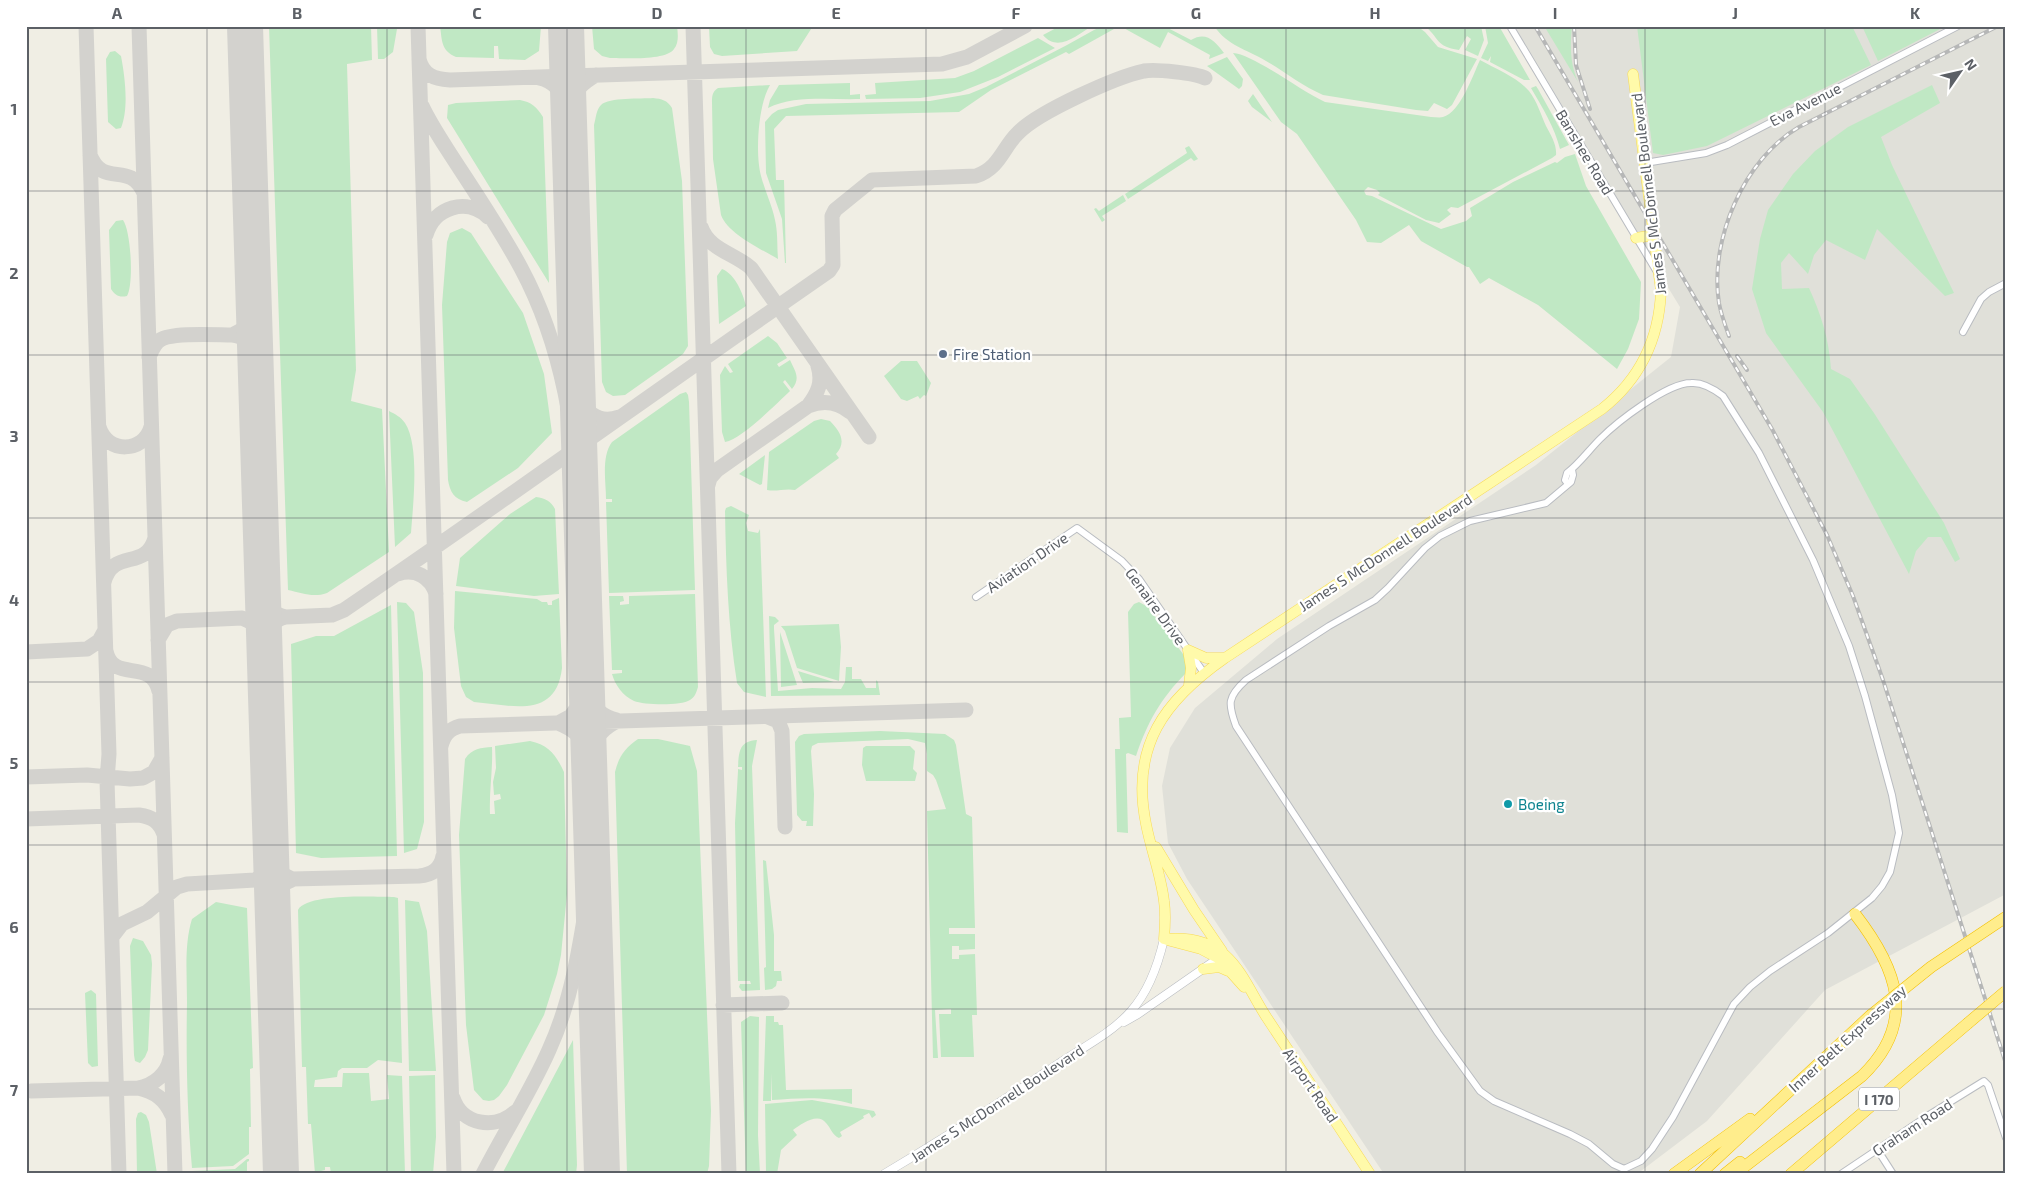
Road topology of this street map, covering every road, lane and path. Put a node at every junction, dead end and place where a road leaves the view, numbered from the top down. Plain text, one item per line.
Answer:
1 (1510, 26) edge
2 (1958, 26) edge
3 (1633, 74) dead end
4 (1645, 164) junction
5 (1654, 231) junction
6 (1636, 238) junction
7 (1659, 277) junction
8 (2006, 284) edge
9 (1963, 332) dead end
10 (1077, 528) joint
11 (976, 596) dead end
12 (1188, 650) junction
13 (1225, 658) junction
14 (1204, 672) junction
15 (1188, 685) junction
16 (1147, 829) junction
17 (1854, 914) junction
18 (2006, 916) edge
19 (1164, 939) junction
20 (1221, 956) junction
21 (1203, 969) junction
22 (1230, 972) junction
23 (2006, 991) edge
24 (1253, 996) junction
25 (1109, 1030) junction
26 (1779, 1100) junction
27 (2006, 1138) edge
28 (1877, 1149) junction
29 (884, 1174) edge
30 (1370, 1174) edge
31 (1674, 1174) edge
32 (1700, 1174) edge
33 (1725, 1174) edge
34 (1735, 1174) edge
35 (1791, 1174) edge
36 (1841, 1174) edge
37 (1893, 1174) edge

1 - 6 street, Banshee Road
2 - 4 street, Eva Avenue
3 - 4 main road, James S McDonnell Boulevard
4 - 5 main road, James S McDonnell Boulevard
5 - 6 main road
5 - 7 main road, James S McDonnell Boulevard
6 - 7 street, Banshee Road
7 - 13 main road, James S McDonnell Boulevard
8 - 9 street
10 - 11 street, Aviation Drive
10 - 12 street, Genaire Drive
12 - 13 main road
12 - 14 street, Genaire Drive
12 - 15 main road
13 - 14 main road, James S McDonnell Boulevard
14 - 15 main road, James S McDonnell Boulevard
15 - 16 main road, James S McDonnell Boulevard
16 - 19 main road, James S McDonnell Boulevard
16 - 20 main road, Airport Road
17 - 17 street
17 - 33 highway
17 - 34 highway
18 - 26 highway, Inner Belt Expressway, bridge
19 - 20 main road, Airport Road
19 - 25 street, James S McDonnell Boulevard
20 - 21 street, James S McDonnell Boulevard
20 - 22 main road, Airport Road
20 - 24 main road, Airport Road
21 - 22 main road
21 - 25 street, James S McDonnell Boulevard
22 - 24 main road, Airport Road
23 - 35 highway, I 170, bridge
24 - 30 main road, Airport Road
25 - 29 street, James S McDonnell Boulevard
26 - 31 highway
26 - 32 highway, Inner Belt Expressway
27 - 28 street, Graham Road
28 - 36 street, Graham Road
28 - 37 street

